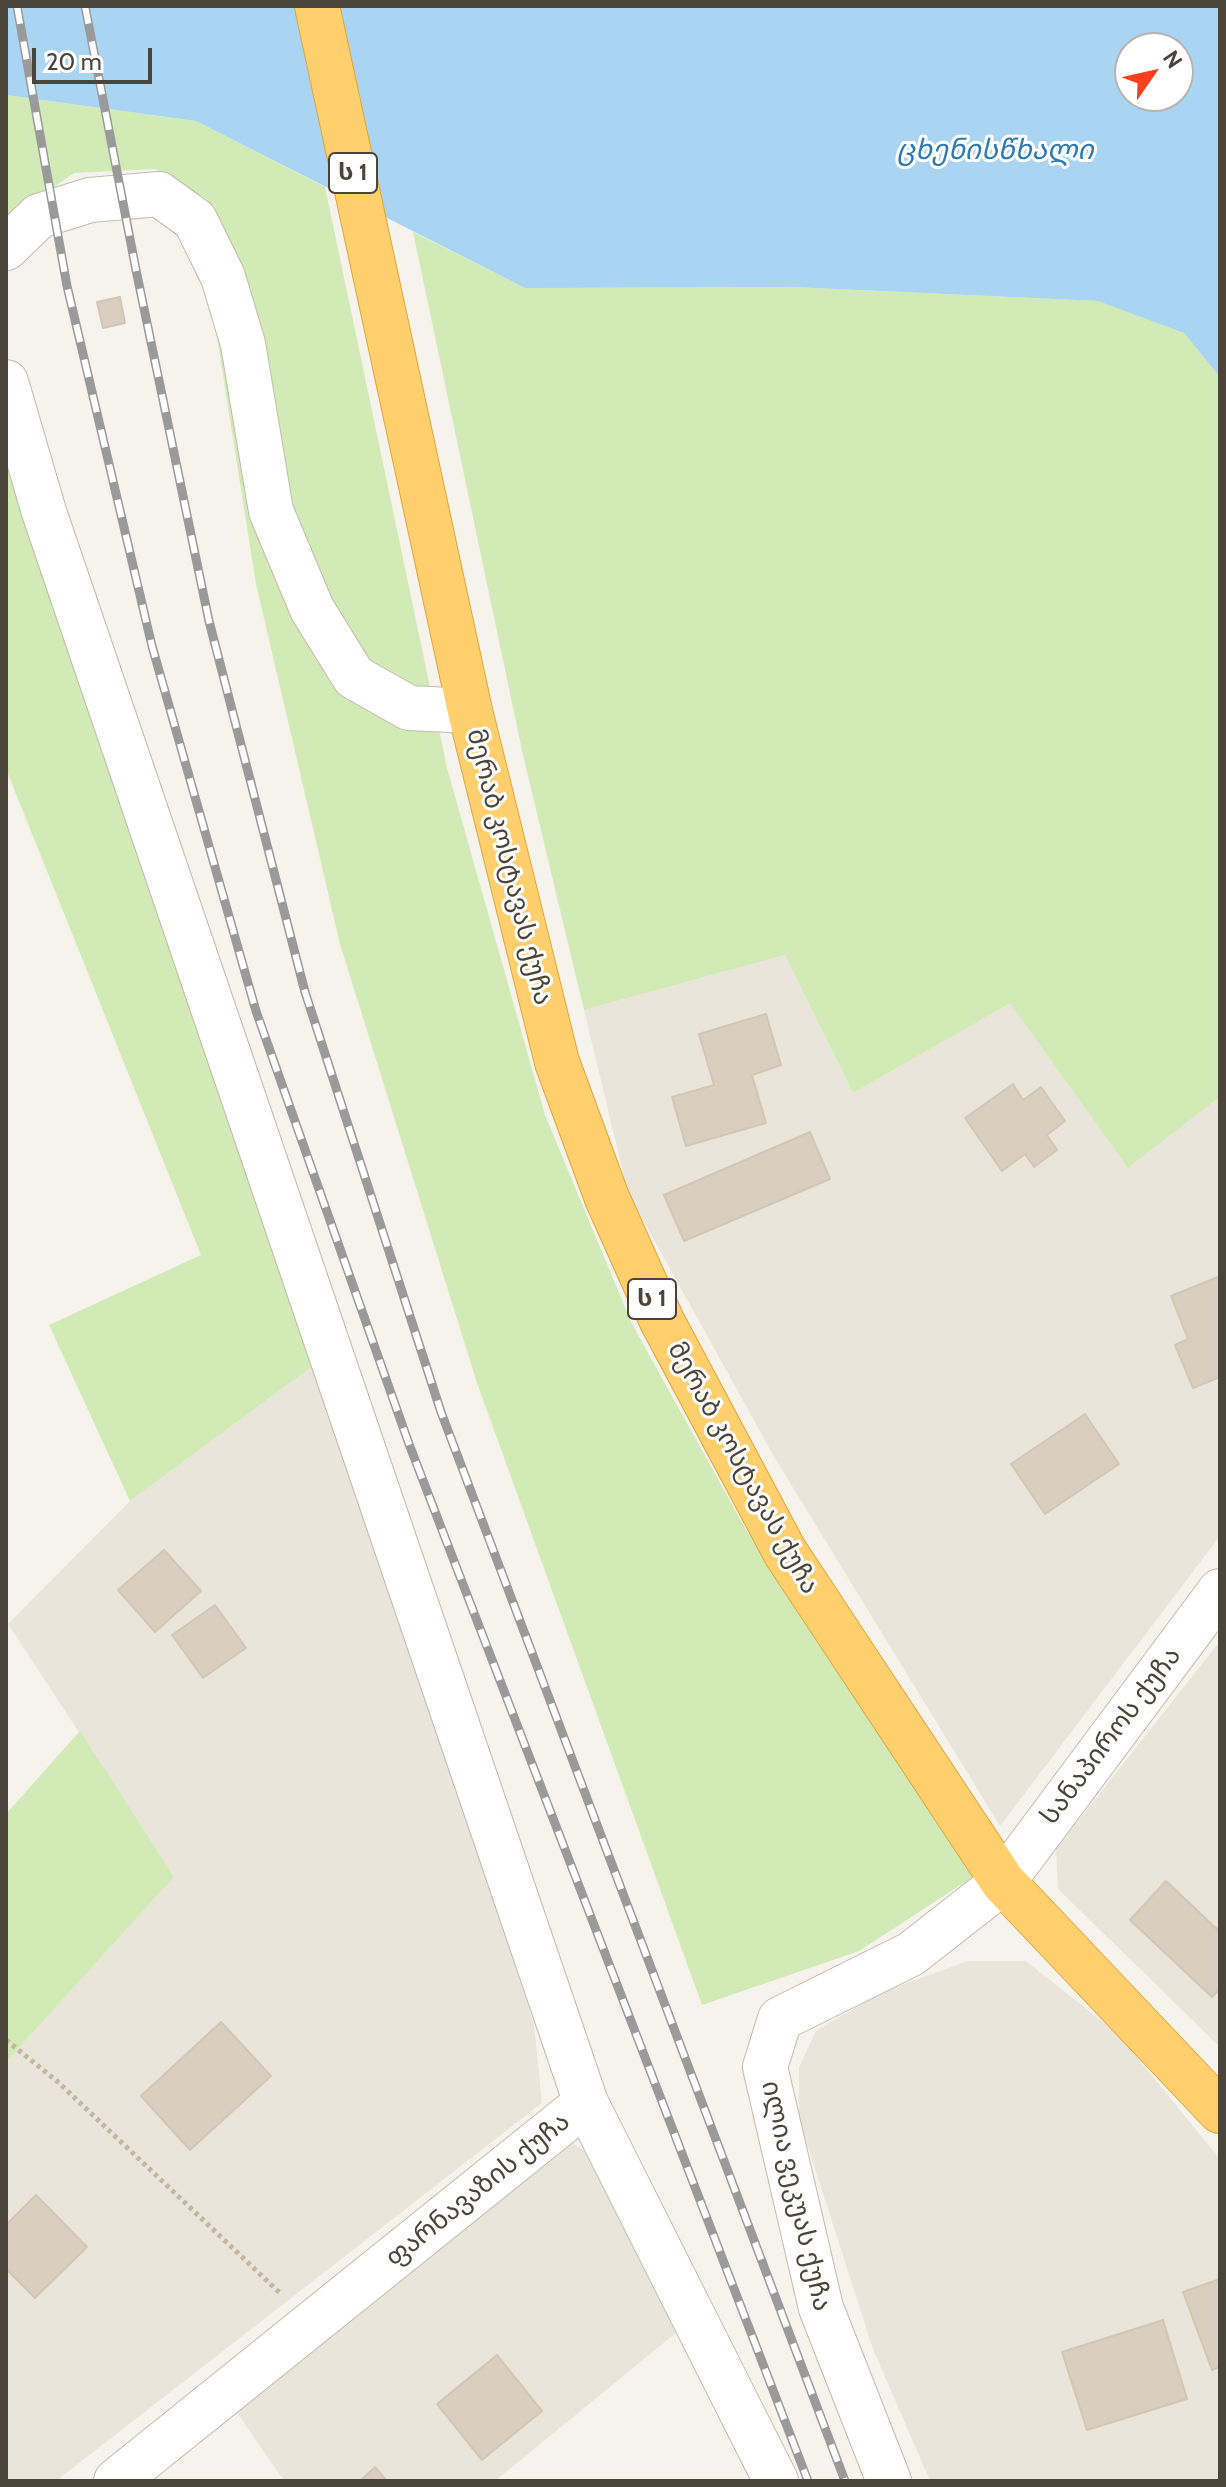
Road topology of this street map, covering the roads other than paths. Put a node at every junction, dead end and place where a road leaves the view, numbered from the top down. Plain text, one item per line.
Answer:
1 (317, 6) edge
2 (6, 248) edge
3 (6, 382) edge
4 (470, 711) junction
5 (1220, 1591) edge
6 (1003, 1882) junction
7 (586, 2103) junction
8 (1220, 2111) edge
9 (116, 2481) edge
10 (776, 2481) edge
11 (889, 2481) edge

1 - 4 highway, მერაბ კოსტავას ქუჩა / ს 1
2 - 4 street
3 - 7 street
4 - 6 highway, მერაბ კოსტავას ქუჩა / ს 1
5 - 6 street, სანაპიროს ქუჩა
6 - 8 highway, მერაბ კოსტავას ქუჩა / ს 1
6 - 11 street, ილია ვეკუას ქუჩა
7 - 9 street, ფარნავაზის ქუჩა
7 - 10 street, ფარნავაზის ქუჩა

